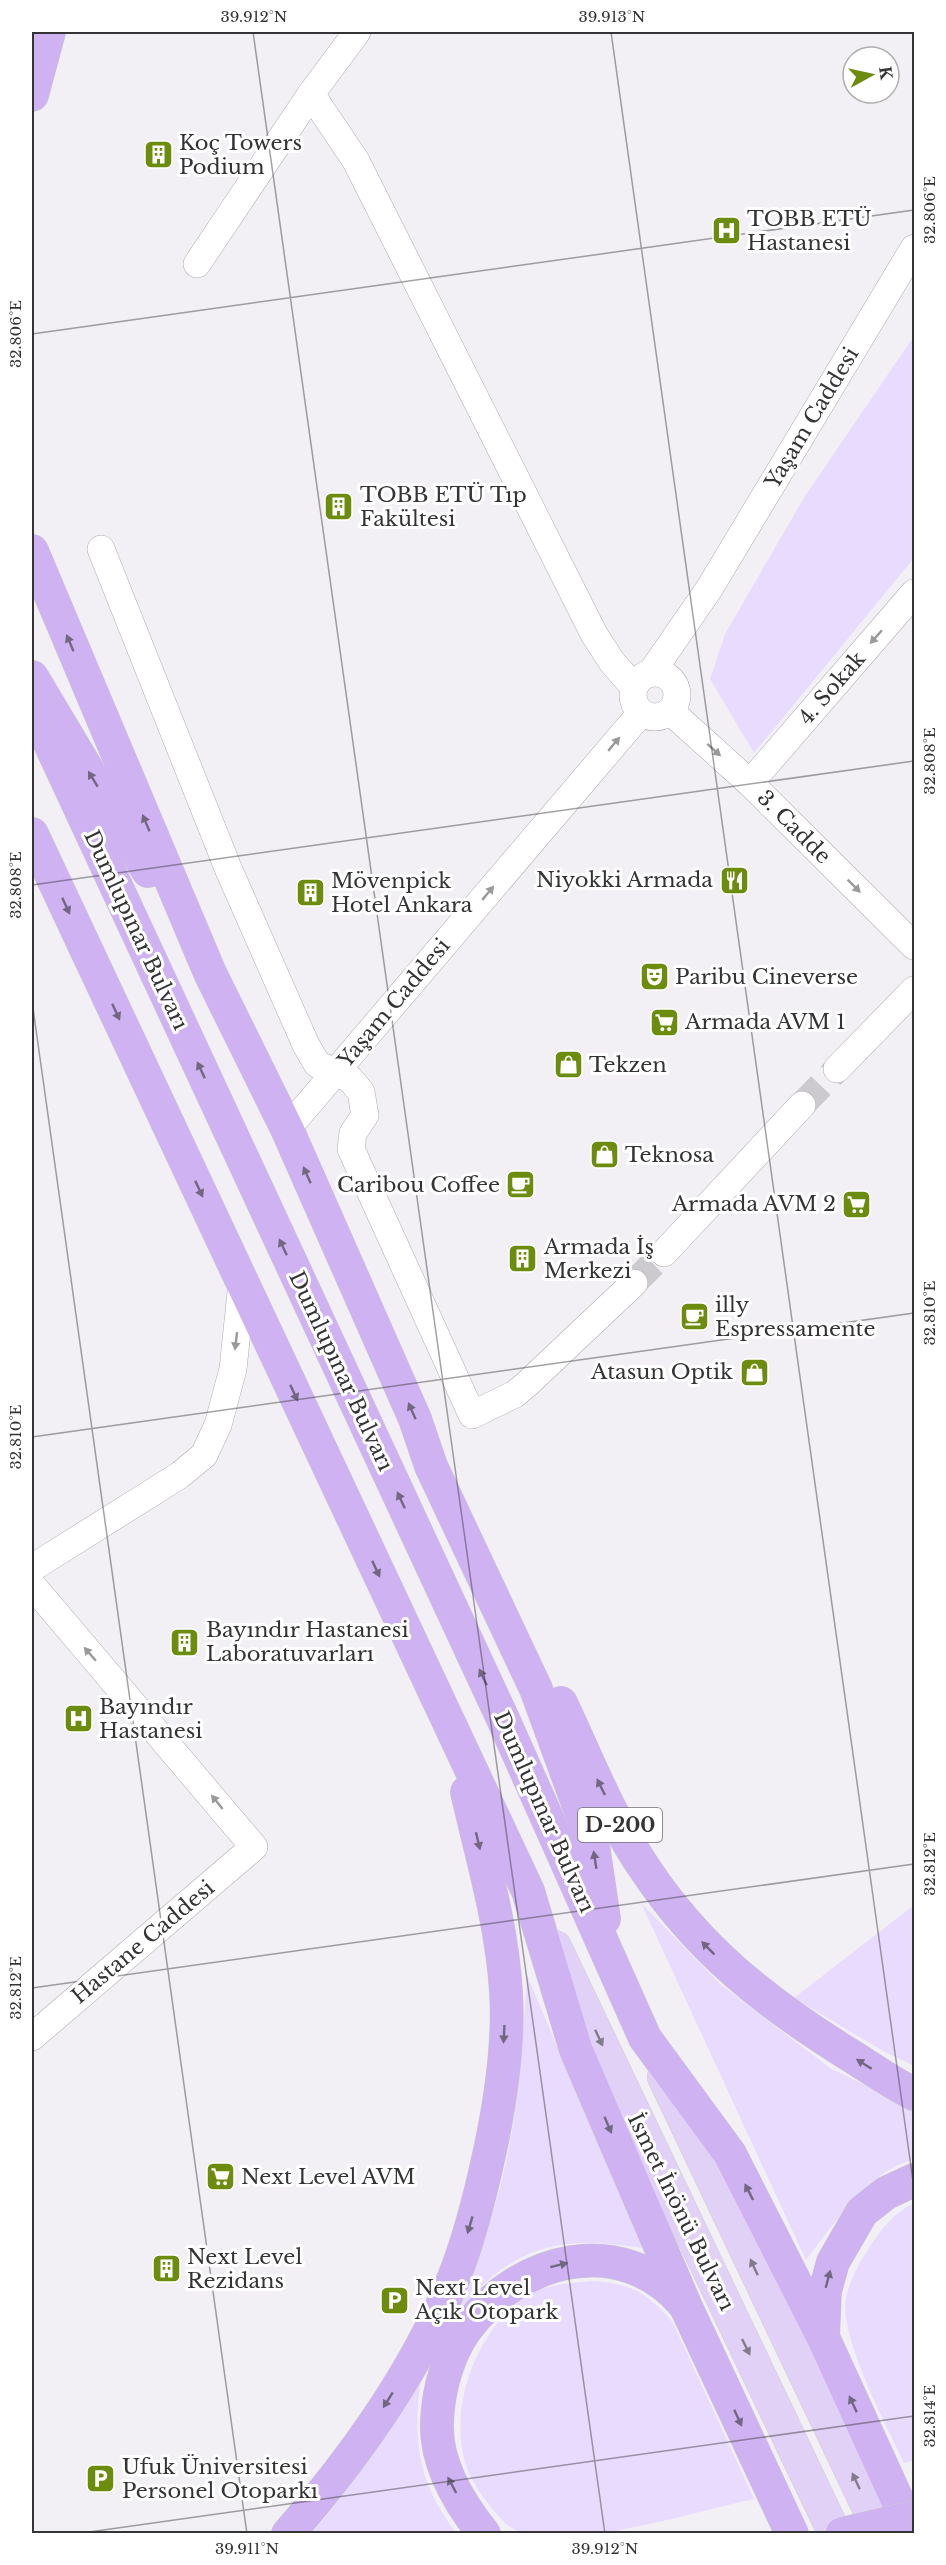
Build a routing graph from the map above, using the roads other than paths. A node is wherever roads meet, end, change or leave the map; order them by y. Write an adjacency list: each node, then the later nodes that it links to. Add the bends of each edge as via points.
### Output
1 (49, 32): 4 (highway)
2 (357, 32): 3 (street)
3 (311, 94): 6 (street); 11 (street, via 356,160 594,634 612,662)
4 (32, 95)
5 (915, 248): 11 (street, Yaşam Caddesi)
6 (196, 264)
7 (101, 549): 21 (street, via 228,868 306,1045 317,1064 324,1070)
8 (32, 551): 18 (highway, one-way to 8)
9 (915, 593): 15 (street, 4. Sokak, one-way to 15)
10 (32, 677): 18 (highway, one-way to 10)
11 (653, 681): 13 (street, Yaşam Caddesi, via 677,699); 14 (street, via 634,701)
12 (32, 705): 32 (highway, Dumlupınar Bulvarı, one-way to 12, via 493,1697)
13 (670, 711): 14 (street, via 657,717); 15 (street, 3. Cadde, one-way to 15)
14 (641, 713): 21 (street, Yaşam Caddesi, one-way to 14)
15 (750, 783): 17 (street, 3. Cadde, one-way to 17)
16 (32, 834): 25 (highway, one-way to 25)
17 (915, 946)
18 (210, 973): 23 (highway)
19 (915, 990): 20 (street)
20 (837, 1069)
21 (336, 1071): 23 (street, Yaşam Caddesi); 26 (street, via 361,1092 365,1115 353,1133 351,1149 472,1415 515,1394)
22 (802, 1105): 24 (street)
23 (286, 1129): 27 (highway, one-way to 23, via 415,1419)
24 (664, 1253)
25 (242, 1283): 28 (street, one-way to 28, via 232,1369 218,1425 204,1455 180,1475); 30 (highway, one-way to 30)
26 (634, 1283)
27 (431, 1466): 32 (highway, one-way to 27, via 593,1845 536,1689); 35 (highway, D-200, one-way to 27, via 777,2006 731,1970 677,1915 617,1821 497,1564)
28 (32, 1568)
29 (32, 1585): 33 (street, Hastane Caddesi, one-way to 29, via 254,1847)
30 (450, 1723): 31 (highway); 40 (highway, one-way to 40, via 499,1935 506,1994 500,2098 488,2162 458,2267 424,2342 381,2411)
31 (528, 1891): 37 (highway, one-way to 37, via 576,2050); 43 (main road, İsmet İnönü Bulvarı, one-way to 43)
32 (611, 1960): 34 (highway, Dumlupınar Bulvarı)
33 (32, 2037)
34 (645, 2038): 38 (highway, Dumlupınar Bulvarı, one-way to 34, via 730,2154); 45 (main road, İsmet İnönü Bulvarı, one-way to 34)
35 (915, 2094)
36 (915, 2180): 38 (highway, one-way to 36, via 825,2291 833,2262 862,2212 886,2193)
37 (686, 2307): 41 (highway, one-way to 37, via 447,2475 436,2423 443,2380 453,2354 483,2308 506,2288 530,2275 584,2260 609,2260 640,2271 672,2291); 42 (highway, one-way to 42)
38 (823, 2337): 46 (highway, Dumlupınar Bulvarı, one-way to 38)
39 (915, 2517): 44 (highway, bridge)
40 (288, 2534)
41 (484, 2534)
42 (792, 2534)
43 (835, 2534)
44 (842, 2534)
45 (881, 2534)
46 (913, 2534)

